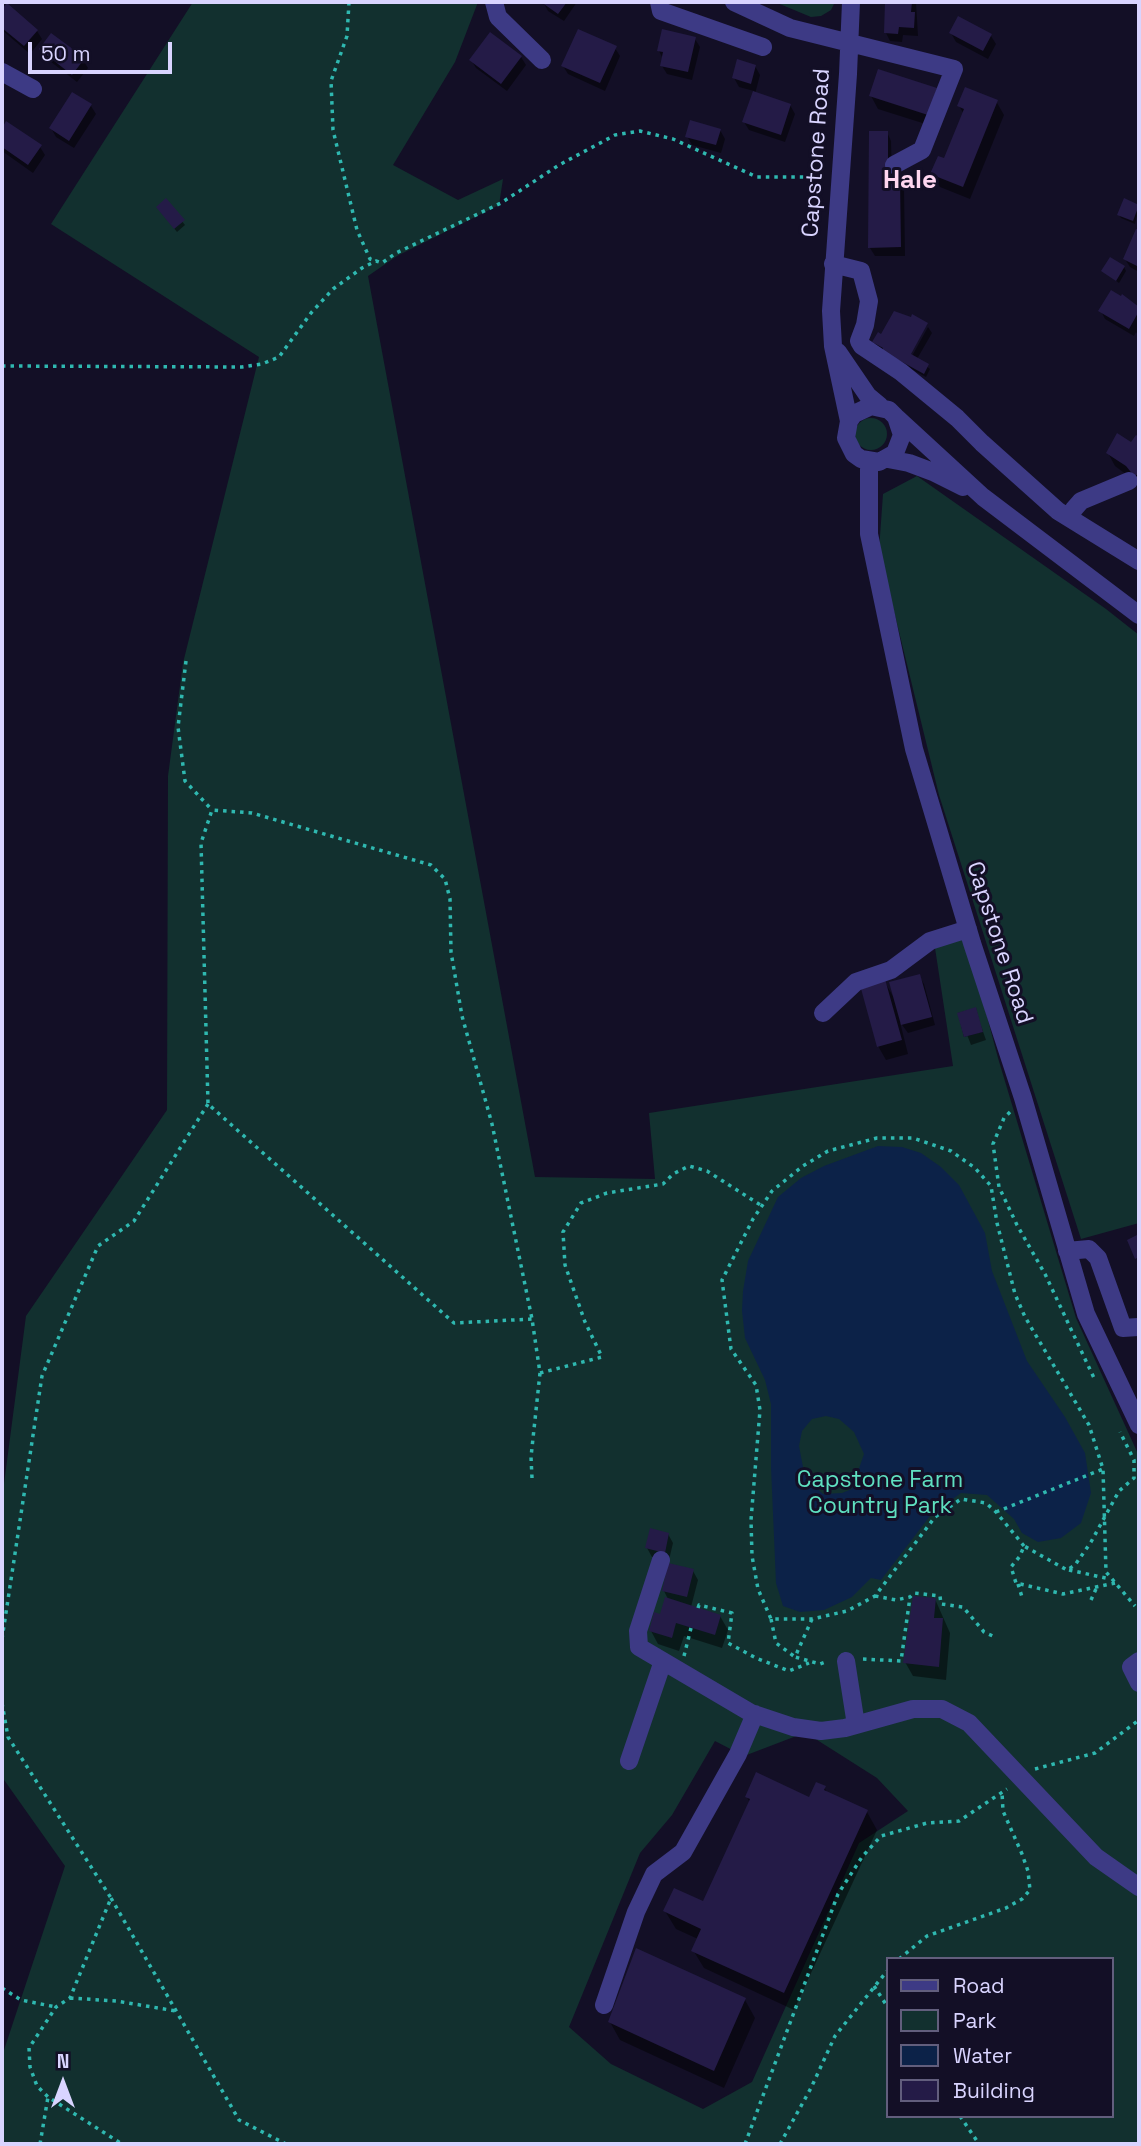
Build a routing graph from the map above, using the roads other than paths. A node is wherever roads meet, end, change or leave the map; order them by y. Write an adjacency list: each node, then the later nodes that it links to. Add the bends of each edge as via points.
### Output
1 (494, 2): 7 (street, via 498,17)
2 (659, 2): 6 (street, via 661,11)
3 (734, 2): 5 (street, Capstone Road, via 790,28)
4 (851, 2): 5 (street)
5 (848, 43): 10 (street, via 954,69 922,150); 11 (street, Capstone Road)
6 (764, 47)
7 (542, 60)
8 (2, 72): 9 (street)
9 (33, 89)
10 (894, 165)
11 (833, 264): 12 (street, Capstone Road); 20 (street, via 861,271 869,301 859,341 862,346 957,418)
12 (833, 346): 13 (street); 15 (street, Capstone Road)
13 (880, 407): 14 (street); 15 (street, via 862,409)
14 (896, 417): 16 (street, via 901,425 900,444); 19 (street)
15 (849, 421): 17 (street, via 848,447)
16 (888, 458): 17 (street); 19 (street, via 933,472)
17 (869, 462): 23 (street, Capstone Road, via 869,534 914,749)
18 (1129, 481): 20 (street, via 1081,501)
19 (983, 497): 22 (street)
20 (1070, 518): 21 (street)
21 (1139, 561)
22 (1139, 615)
23 (968, 929): 24 (street, via 930,941 891,970 856,982); 25 (street, Capstone Road)
24 (823, 1013)
25 (1067, 1251): 26 (street, via 1088,1249 1098,1258 1123,1328); 27 (street, Capstone Road, via 1086,1314)
26 (1138, 1327)
27 (1139, 1425)
28 (661, 1560): 29 (street, via 638,1631 639,1647)
29 (663, 1661): 33 (street); 35 (street)
30 (846, 1661): 34 (street)
31 (1139, 1661): 32 (street, via 1131,1667)
32 (1139, 1683)
33 (755, 1714): 34 (street, via 821,1731); 37 (street, via 738,1754 682,1852 654,1874)
34 (856, 1725): 36 (street, via 913,1709 942,1709 969,1723 1096,1857)
35 (629, 1761)
36 (1139, 1887)
37 (604, 2005)

